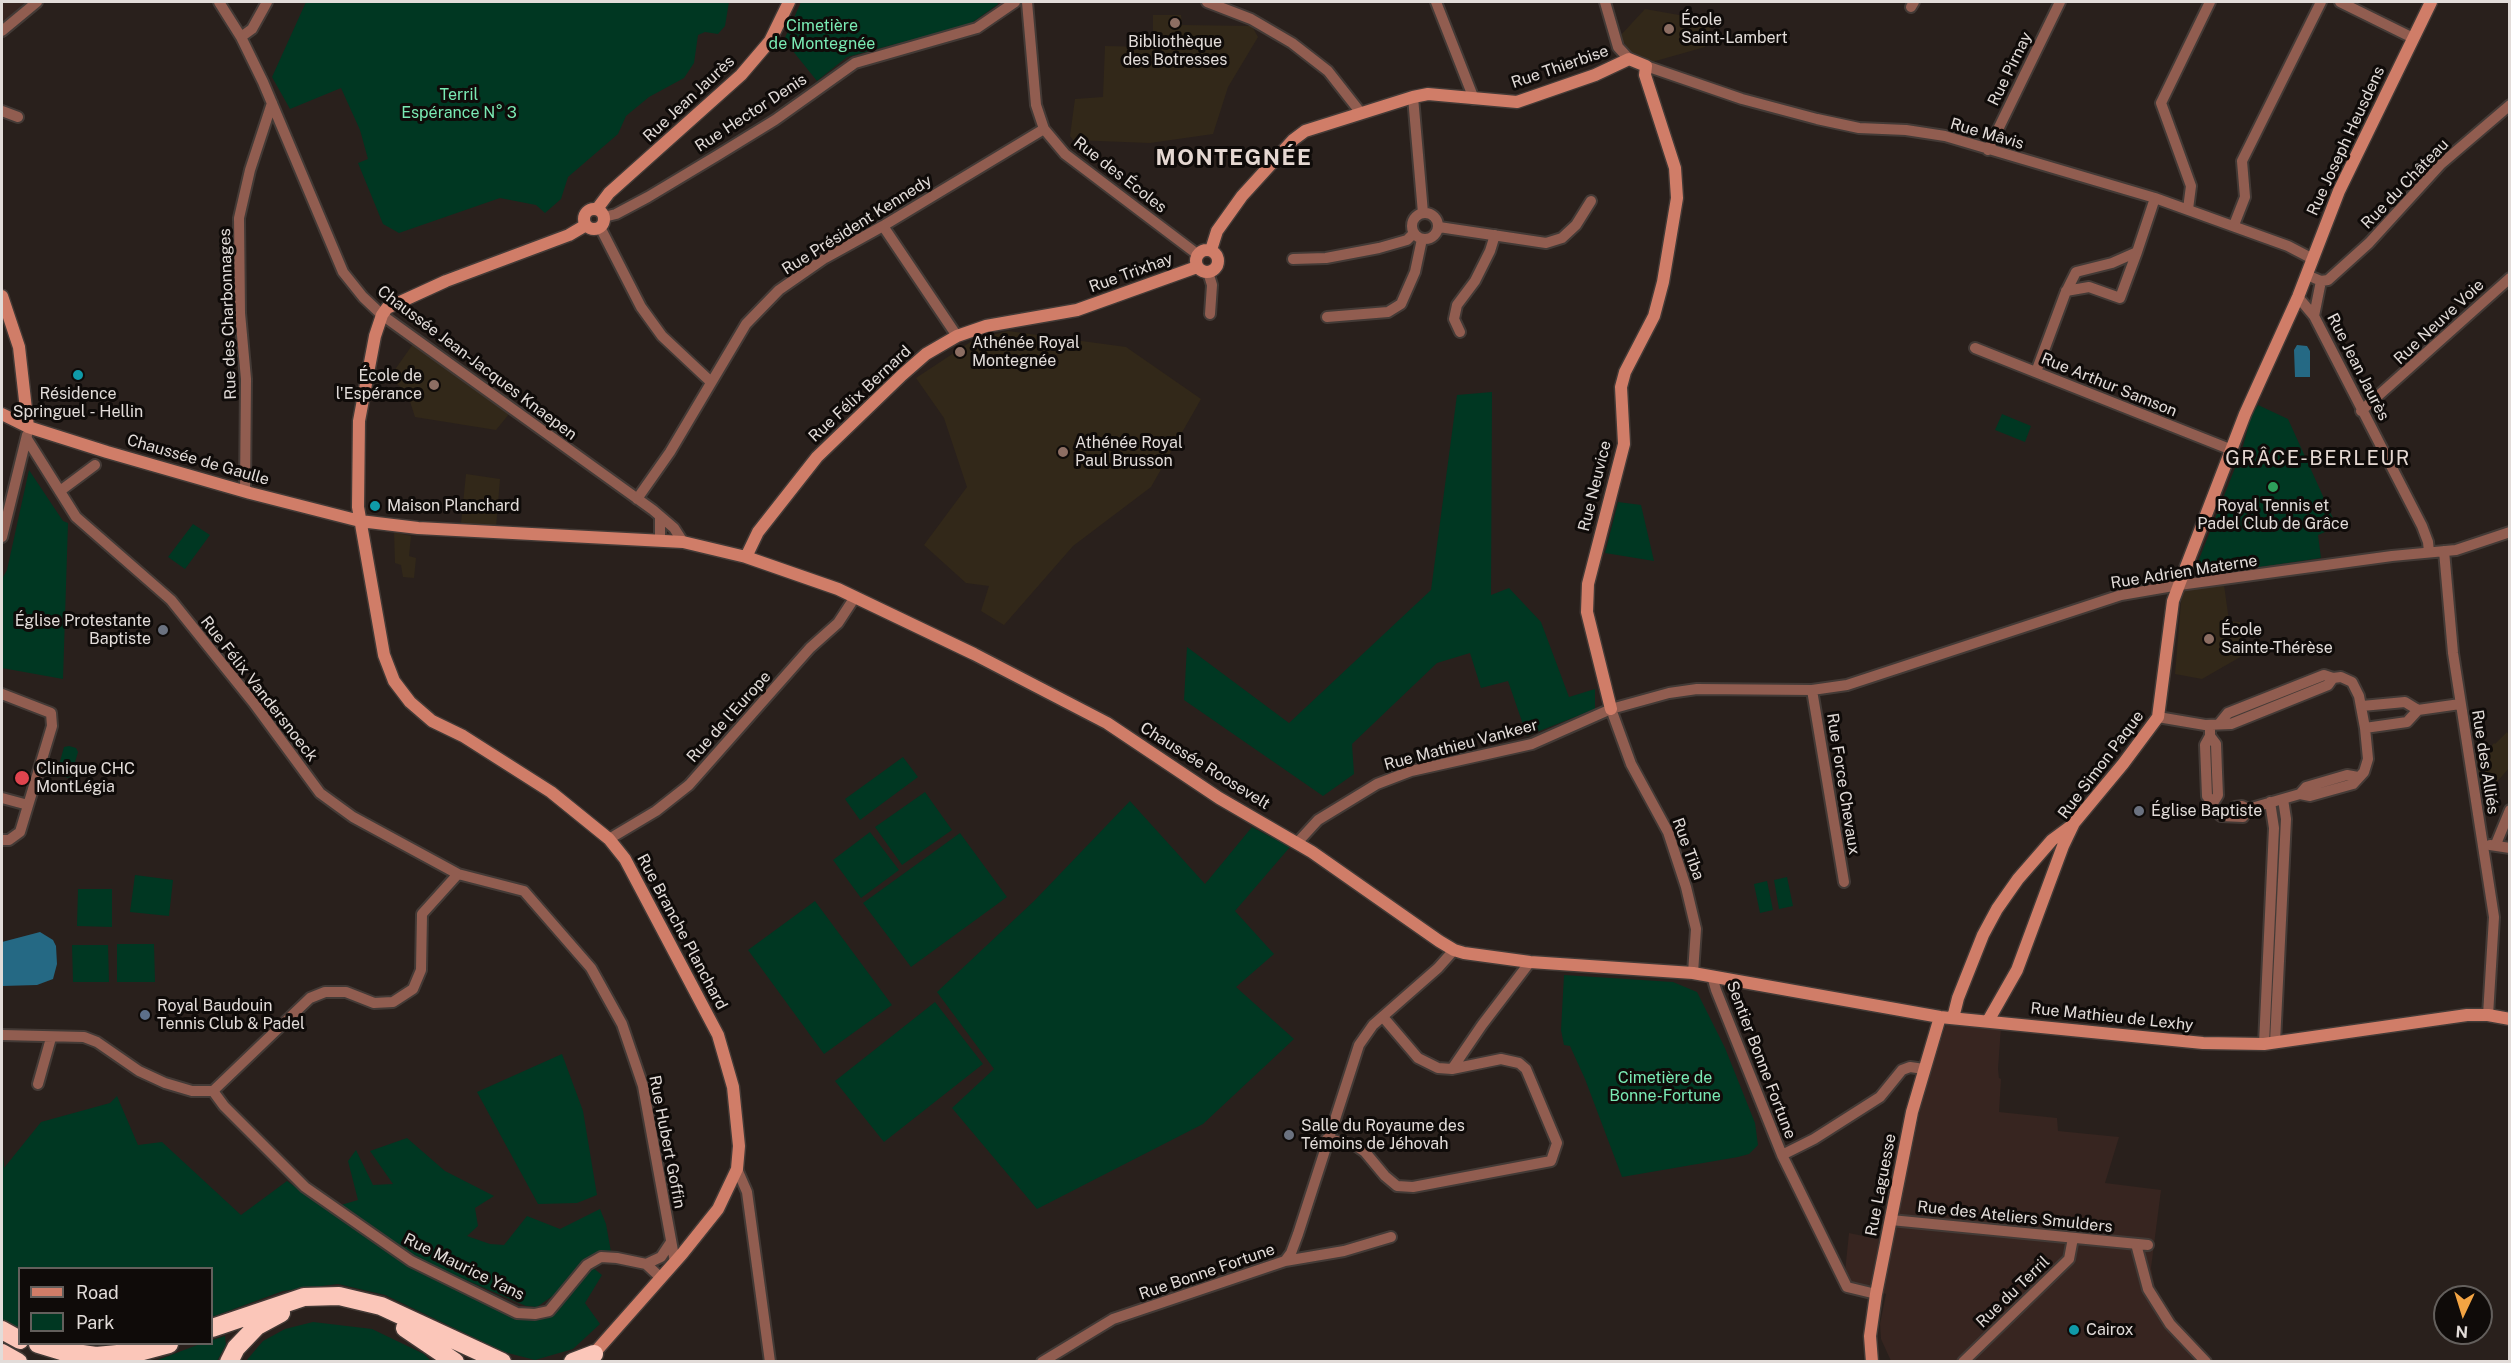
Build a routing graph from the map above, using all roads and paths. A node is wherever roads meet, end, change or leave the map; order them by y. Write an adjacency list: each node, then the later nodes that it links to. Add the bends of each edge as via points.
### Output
1 (38, 2): 15 (street)
2 (219, 2): 16 (street, Chaussée Jean-Jacques Knaepen)
3 (267, 2): 16 (street, via 252,29)
4 (789, 2): 33 (street, Rue Jean Jaurès, via 770,41 741,75 609,193)
5 (1016, 2): 33 (street, Rue Hector Denis, via 977,28 855,63 776,120 648,197 616,214)
6 (1027, 2): 27 (street, Rue des Écoles, via 1036,105)
7 (1207, 2): 25 (street, via 1251,19 1292,43 1328,71)
8 (1436, 2): 21 (street)
9 (1605, 2): 18 (street, Rue Thierbise, via 1618,47)
10 (2060, 2): 28 (street, Rue Pirnay)
11 (2210, 2): 31 (street, via 2162,103 2191,186)
12 (2321, 2): 35 (street, via 2242,161 2245,197)
13 (2340, 2): 17 (street)
14 (2431, 2): 17 (street, Rue Joseph Heusdens)
15 (2, 32)
16 (241, 37): 22 (street, Chaussée Jean-Jacques Knaepen)
17 (2413, 38): 42 (street, Rue Joseph Heusdens)
18 (1629, 59): 19 (street, Rue Thierbise); 21 (street, Rue Thierbise, via 1516,102)
19 (1647, 66): 28 (street, Rue Mâvis, via 1742,99 1817,119 1859,128 1945,136); 88 (street, Rue Neuvice, via 1645,75 1675,168 1677,198 1654,316 1621,387 1624,444 1588,584 1587,612)
20 (1413, 97): 21 (street, Rue Thierbise, via 1428,94); 25 (street, Rue Thierbise); 32 (street)
21 (1474, 99)
22 (272, 103): 57 (street, Chaussée Jean-Jacques Knaepen, via 343,272); 71 (street, Rue des Charbonnages, via 239,218 240,313 246,379)
23 (2510, 105): 50 (street, Rue du Château, via 2441,164 2369,243)
24 (2, 111): 26 (street)
25 (1361, 113): 40 (street, via 1305,131 1293,140 1242,196 1217,231)
26 (18, 117)
27 (1044, 129): 36 (street, Rue Président Kennedy); 45 (street, Rue des Écoles, via 1065,154)
28 (1988, 150): 29 (street, Rue Mâvis)
29 (2155, 198): 31 (street, Rue Mâvis); 41 (street)
30 (1591, 201): 38 (street, via 1562,238 1546,243)
31 (2188, 209): 35 (street, Rue Mâvis)
32 (1423, 213): 37 (street, via 1437,219); 39 (street, via 1415,217 1412,225)
33 (600, 217): 34 (street, via 593,229); 34 (street, Rue Jean Jaurès, via 586,212); 64 (street, via 641,307 662,336)
34 (586, 225): 57 (street, via 569,236 403,299)
35 (2234, 225): 42 (street, Rue Mâvis)
36 (883, 226): 61 (street); 64 (street, Rue Président Kennedy, via 825,258 779,290 746,324)
37 (1439, 227): 38 (street); 39 (street, via 1429,239)
38 (1495, 235): 60 (street, via 1475,281 1457,305 1454,319)
39 (1418, 236): 43 (street, via 1326,258); 59 (street, via 1415,272 1401,304 1388,312)
40 (1211, 250): 45 (street, Rue Trixhay, via 1204,250); 45 (street, via 1218,264 1213,270)
41 (2137, 252): 44 (street); 49 (street)
42 (2311, 258): 47 (street, Rue Joseph Heusdens)
43 (1293, 259)
44 (2112, 263): 46 (street); 49 (street, via 2121,270)
45 (1201, 264): 55 (street, Rue Trixhay); 56 (street, via 1212,285)
46 (2093, 267): 51 (street, via 2087,276); 52 (street, via 2076,272)
47 (2307, 275): 50 (street); 54 (street, Rue Joseph Heusdens)
48 (2510, 278): 65 (street, Rue Neuve Voie)
49 (2126, 282): 51 (street, via 2120,298)
50 (2321, 282): 58 (street)
51 (2089, 287): 52 (street)
52 (2066, 291): 63 (street)
53 (2, 296): 67 (street, via 20,350)
54 (2298, 297): 58 (street, Rue Jean Jaurès); 68 (street, Rue Joseph Heusdens)
55 (1077, 310): 61 (street, Rue Félix Bernard, via 986,326)
56 (1210, 314)
57 (382, 315): 72 (street, Chaussée Jean-Jacques Knaepen); 74 (street, Rue Branche Planchard, via 359,421)
58 (2314, 316): 65 (street, Rue Jean Jaurès)
59 (1327, 317)
60 (1460, 332)
61 (957, 336): 81 (street, Rue Félix Bernard, via 914,364 817,457 758,532)
62 (1975, 348): 63 (street, Rue Arthur Samson)
63 (2036, 372): 68 (street, Rue Arthur Samson)
64 (711, 382): 72 (street, Rue Président Kennedy)
65 (2361, 411): 80 (street, Rue Jean Jaurès, via 2422,526)
66 (2, 414): 67 (street, Chaussée de Gaulle)
67 (28, 433): 70 (street, Rue Félix Vandersnoeck); 71 (street, Chaussée de Gaulle); 76 (street)
68 (2232, 450): 82 (street, Rue Simon Paque)
69 (95, 465): 70 (street)
70 (60, 491): 105 (street, Rue Félix Vandersnoeck, via 76,517 171,600 320,794 353,817)
71 (245, 492): 74 (street, Chaussée de Gaulle)
72 (637, 499): 73 (street, Chaussée Jean-Jacques Knaepen)
73 (660, 517): 77 (street); 78 (street, Chaussée Jean-Jacques Knaepen)
74 (360, 521): 77 (street, Chaussée de Gaulle, via 418,528); 99 (street, Rue Branche Planchard, via 384,655 394,681 432,721 463,736 550,792)
75 (2510, 532): 79 (street, Rue Adrien Materne)
76 (2, 537)
77 (660, 540): 78 (street, Chaussée Roosevelt)
78 (683, 542): 81 (street, Chaussée Roosevelt)
79 (2444, 551): 80 (street, Rue Adrien Materne); 86 (street, Rue des Alliés)
80 (2429, 552): 82 (street, Rue Adrien Materne)
81 (746, 556): 83 (street, Chaussée Roosevelt)
82 (2179, 585): 84 (street, Rue Adrien Materne, via 2103,601 1882,675); 90 (street, Rue Simon Paque, via 2173,601)
83 (855, 597): 99 (street, Rue de l'Europe, via 838,623 810,648 689,784 656,811); 101 (street, Chaussée Roosevelt, via 1107,723 1219,798)
84 (1806, 691): 88 (street, Rue Adrien Materne, via 1696,689); 106 (street, Rue Force Chevaux)
85 (2, 694): 96 (street, via 51,713 52,726)
86 (2460, 704): 89 (street); 103 (street, Rue des Alliés)
87 (2362, 706): 89 (street, via 2404,702); 91 (street, via 2352,682 2324,675 2228,713); 92 (street)
88 (1611, 709): 101 (street, Rue Mathieu Vankeer, via 1532,744 1420,769 1377,784 1318,820); 109 (street, Rue Tiba, via 1631,764 1668,832 1696,929)
89 (2418, 710): 92 (street, via 2407,722)
90 (2158, 717): 91 (street); 98 (street, Rue Simon Paque)
91 (2213, 728): 95 (street, via 2205,744 2207,796 2217,814 2243,817 2248,809)
92 (2365, 728): 94 (street, via 2368,759 2364,772 2353,784)
93 (2, 798): 96 (street)
94 (2283, 799): 95 (street); 118 (street, via 2286,819)
95 (2270, 802): 118 (street, via 2274,828)
96 (28, 805): 100 (street, via 20,832)
97 (2510, 810): 102 (street)
98 (2074, 823): 113 (street, Rue Laguesse, via 2052,840 1997,909); 115 (street, Rue Simon Paque, via 2017,970)
99 (609, 839): 125 (street, Rue Branche Planchard, via 626,859 718,1035 734,1091)
100 (2, 840)
101 (1297, 843): 107 (street, Chaussée Roosevelt)
102 (2496, 844): 103 (street); 104 (street)
103 (2484, 846): 111 (street, Rue des Alliés, via 2494,917)
104 (2510, 848)
105 (458, 874): 122 (street, via 422,914 421,970 413,990 393,1002 374,1003 346,992 325,992 310,998); 129 (street, Rue Hubert Goffin, via 524,891 591,968 622,1024 643,1086)
106 (1844, 882)
107 (1454, 950): 108 (street, Chaussée Roosevelt); 112 (street)
108 (1530, 962): 109 (street, Chaussée Roosevelt); 119 (street)
109 (1693, 973): 110 (street, Chaussée Roosevelt)
110 (1712, 976): 113 (street, Rue Mathieu de Lexhy); 124 (street, Sentier Bonne Fortune)
111 (2488, 1015): 114 (street, Rue Mathieu de Lexhy); 118 (street, Rue Mathieu de Lexhy, via 2467,1014)
112 (1383, 1017): 119 (street, via 1418,1058 1438,1068); 123 (street, via 1359,1044)
113 (1947, 1017): 115 (street, Rue Mathieu de Lexhy); 120 (street, Rue Laguesse)
114 (2510, 1019)
115 (1988, 1021): 118 (street, Rue Mathieu de Lexhy, via 2203,1043)
116 (2, 1035): 117 (street)
117 (51, 1038): 121 (street); 122 (street, via 84,1037 165,1083 192,1091)
118 (2270, 1043)
119 (1452, 1069): 123 (street, via 1501,1059 1526,1069 1557,1143 1551,1161 1413,1187 1397,1186 1365,1152)
120 (1924, 1069): 124 (street, via 1902,1070 1880,1097); 126 (street, Rue Laguesse)
121 (38, 1084)
122 (213, 1091): 134 (street, Rue Maurice Yans, via 305,1187 411,1261 517,1313 549,1311 587,1265 601,1257)
123 (1327, 1139): 132 (street, via 1291,1253)
124 (1782, 1155): 136 (street, Sentier Bonne Fortune, via 1847,1287)
125 (737, 1169): 133 (street, via 718,1209); 151 (street, Rue Branche Planchard, via 747,1192)
126 (1891, 1220): 128 (street, Rue des Ateliers Smulders); 136 (street, Rue Laguesse)
127 (1391, 1238): 132 (street, Rue Bonne Fortune)
128 (2073, 1238): 130 (street, Rue des Ateliers Smulders); 154 (street, Rue du Terril, via 2069,1260)
129 (671, 1242): 133 (street, Rue Hubert Goffin); 134 (street, via 661,1257)
130 (2136, 1244): 131 (street, Rue des Ateliers Smulders); 155 (street, via 2148,1289 2170,1324)
131 (2148, 1245)
132 (1285, 1261): 152 (street, Rue Bonne Fortune, via 1113,1319)
133 (675, 1262): 135 (street)
134 (646, 1264): 135 (street)
135 (661, 1278): 144 (street)
136 (1876, 1294): 153 (street, Rue Laguesse, via 1870,1336)
137 (213, 1328): 149 (highway, via 286,1301 339,1296 381,1306)
138 (2, 1329): 139 (highway)
139 (18, 1337)
140 (28, 1345): 146 (highway)
141 (41, 1345): 142 (highway, via 96,1356)
142 (165, 1345)
143 (2, 1353): 145 (highway)
144 (591, 1358): 150 (highway)
145 (18, 1362)
146 (60, 1362)
147 (229, 1362): 148 (highway, via 256,1326 285,1311 315,1304 350,1306 375,1313 421,1337)
148 (455, 1362)
149 (502, 1362)
150 (573, 1362)
151 (770, 1362)
152 (1042, 1362)
153 (1872, 1362)
154 (1963, 1362)
155 (2206, 1362)

